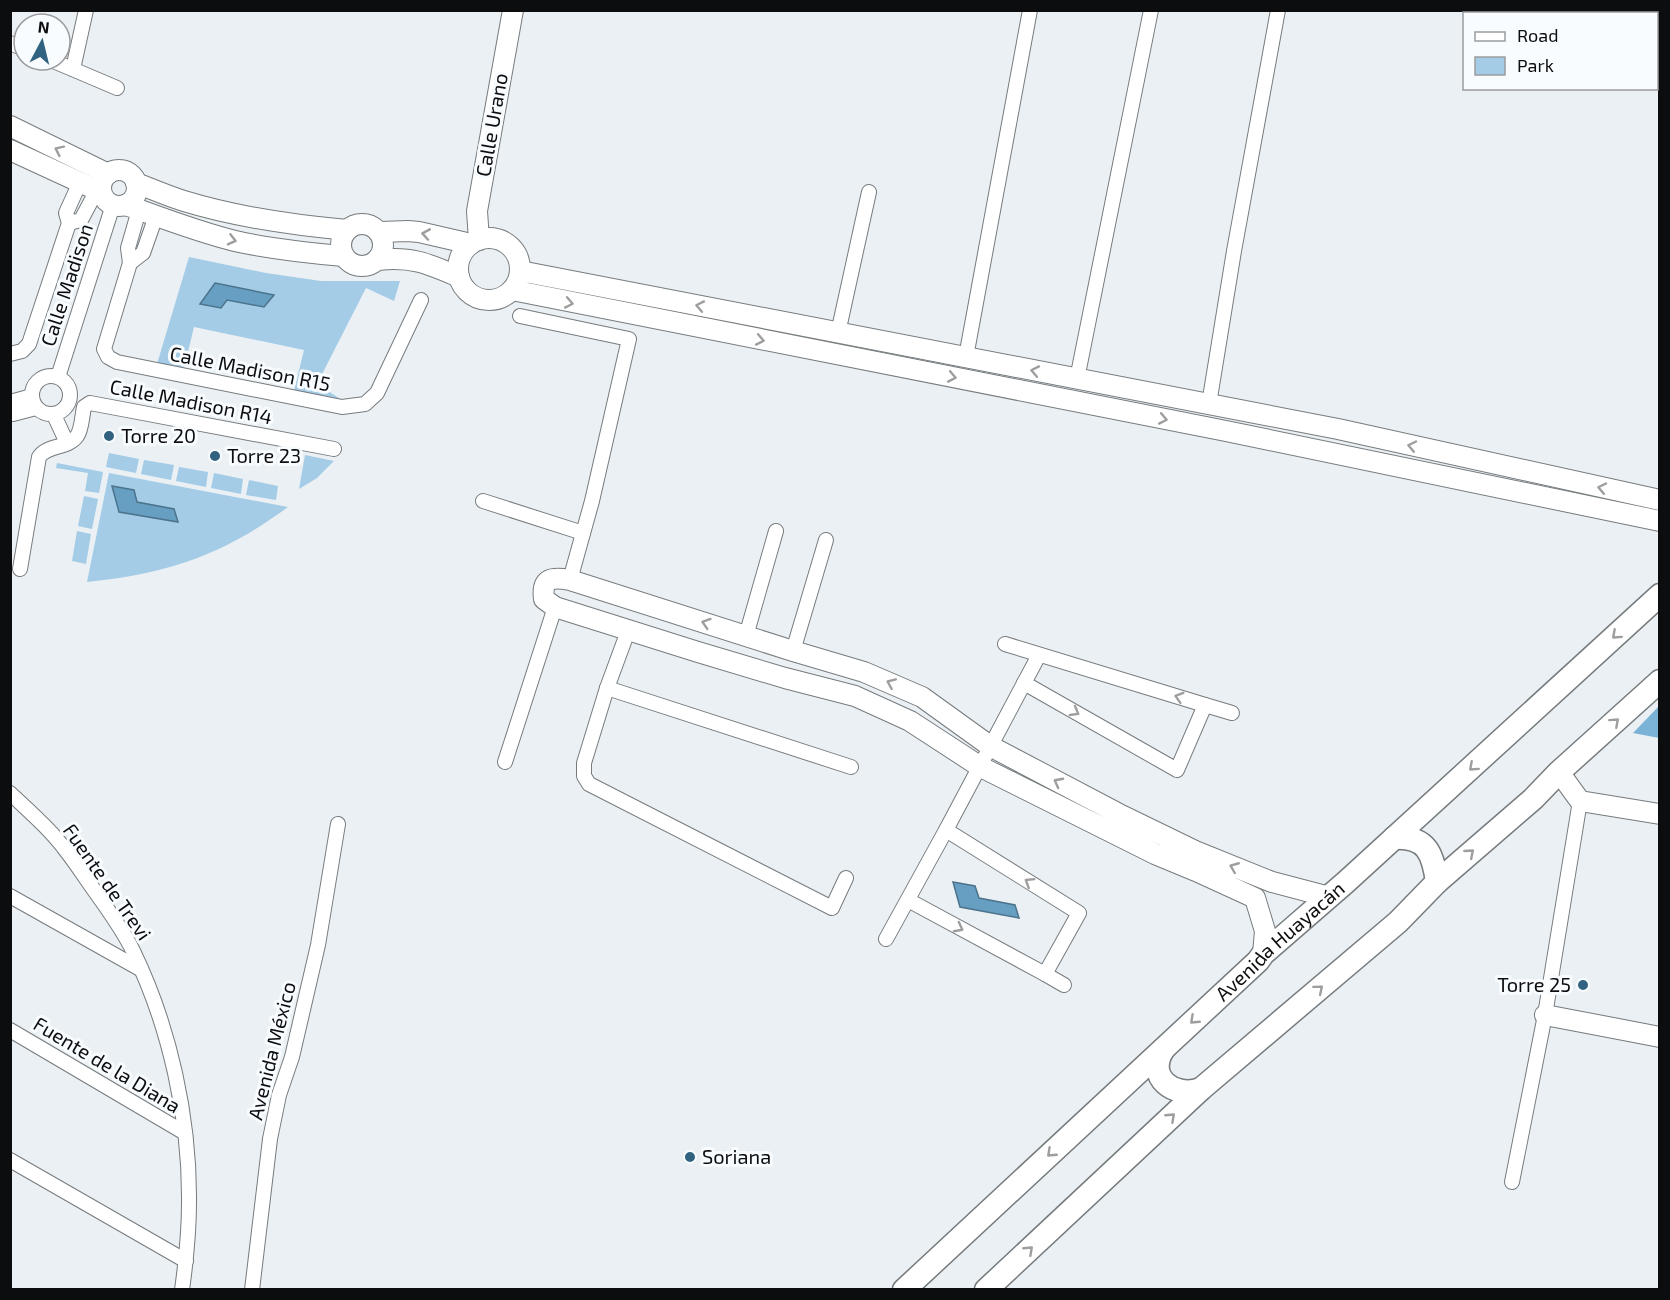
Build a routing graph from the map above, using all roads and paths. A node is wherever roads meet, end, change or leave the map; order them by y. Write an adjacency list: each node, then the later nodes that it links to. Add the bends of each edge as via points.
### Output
1 (86, 10): 6 (street)
2 (513, 10): 18 (main road, Calle Urano, via 477,211)
3 (1030, 10): 28 (street)
4 (1151, 10): 30 (street)
5 (1278, 10): 34 (street)
6 (73, 69): 7 (street)
7 (117, 88)
8 (10, 126): 10 (main road, one-way to 8)
9 (10, 150): 13 (main road)
10 (108, 174): 11 (main road, via 122,171); 13 (main road, via 101,185)
11 (136, 183): 13 (main road, via 131,201); 14 (main road)
12 (869, 192): 26 (street)
13 (116, 200): 15 (main road); 24 (street, Calle Madison R15, via 130,263 104,349 117,362 342,407 365,404 377,393); 27 (street, Calle Madison, via 66,213 69,223 29,344); 29 (street, Calle Madison)
14 (206, 207): 15 (main road, via 197,217); 16 (main road, via 309,227)
15 (198, 230): 19 (main road, one-way to 19, via 235,241)
16 (347, 230): 17 (main road, via 364,224); 19 (main road, via 341,243)
17 (380, 232): 18 (main road, one-way to 17, via 419,232); 20 (main road, via 384,246)
18 (475, 242): 21 (main road, via 489,238 507,244 519,261); 22 (main road, via 460,259)
19 (344, 256): 20 (main road, via 360,266)
20 (378, 260): 22 (main road, via 417,260)
21 (520, 271): 23 (main road); 26 (main road, one-way to 21)
22 (459, 277): 23 (main road, via 465,288 481,299 497,299)
23 (512, 290): 35 (main road, one-way to 35)
24 (421, 300)
25 (520, 316): 45 (street, via 629,339)
26 (838, 333): 28 (main road)
27 (10, 354)
28 (966, 357): 30 (main road, one-way to 28)
29 (58, 377): 33 (street, via 40,379 32,390); 37 (street, via 71,391 71,398)
30 (1077, 379): 31 (main road)
31 (1128, 389): 34 (main road); 35 (main road)
32 (10, 402): 33 (street)
33 (34, 402): 36 (street); 37 (street, via 47,414)
34 (1209, 404): 41 (main road, one-way to 34)
35 (1124, 411): 43 (main road, one-way to 43)
36 (10, 412)
37 (59, 412): 38 (street); 39 (street)
38 (79, 434): 39 (street); 40 (street, Calle Madison R14, via 84,407 90,403)
39 (67, 443): 47 (street, via 46,450 39,457)
40 (334, 449)
41 (1659, 500)
42 (483, 501): 45 (street)
43 (1659, 521)
44 (776, 531): 52 (street)
45 (583, 533): 48 (street)
46 (826, 540): 55 (street)
47 (20, 569)
48 (570, 580): 50 (main road, via 550,579 545,584 544,599); 52 (main road, one-way to 48)
49 (1659, 595): 75 (main road, Avenida Huayacán, one-way to 75)
50 (555, 607): 51 (main road); 65 (street)
51 (628, 631): 57 (main road); 61 (street)
52 (746, 636): 53 (main road)
53 (767, 643): 55 (main road); 57 (main road)
54 (1005, 644): 56 (street)
55 (793, 651): 58 (main road); 64 (main road, one-way to 55, via 922,697 864,672)
56 (1039, 655): 60 (street); 62 (street, one-way to 56)
57 (759, 670): 58 (main road)
58 (784, 678): 66 (main road, via 855,696 910,721)
59 (1659, 681): 68 (main road, one-way to 59)
60 (1024, 683): 62 (street, one-way to 62, via 1177,770); 64 (street)
61 (607, 688): 67 (street); 77 (street, via 584,763 584,776 589,784 832,908)
62 (1205, 705): 63 (street)
63 (1232, 713)
64 (990, 746): 66 (street); 74 (main road, one-way to 64)
65 (505, 762)
66 (979, 766): 73 (street); 76 (main road)
67 (851, 767)
68 (1559, 772): 70 (main road); 79 (main road, one-way to 68)
69 (10, 793): 86 (street, Fuente de Trevi, via 67,851 111,914)
70 (1580, 801): 71 (main road); 89 (street)
71 (1659, 814)
72 (338, 824): 99 (street, Avenida México, via 318,945 270,1139)
73 (946, 830): 83 (street); 87 (street, one-way to 73, via 1079,914)
74 (1165, 837): 76 (main road); 78 (main road, one-way to 74)
75 (1394, 838): 79 (main road, via 1405,837 1425,847 1434,862); 81 (main road, Avenida Huayacán)
76 (1155, 854): 82 (main road)
77 (846, 878)
78 (1264, 879): 81 (main road); 82 (main road)
79 (1437, 882): 93 (main road, one-way to 79, via 1398,922)
80 (10, 896): 86 (street)
81 (1329, 897): 85 (main road, Avenida Huayacán)
82 (1254, 898): 85 (main road, via 1265,931)
83 (908, 900): 84 (street); 87 (street, one-way to 87)
84 (886, 939)
85 (1263, 954): 92 (main road, Avenida Huayacán, one-way to 92)
86 (140, 969): 94 (street, Fuente de Trevi, via 169,1053 181,1100)
87 (1045, 974): 88 (street)
88 (1064, 985)
89 (1545, 1015): 91 (main road); 96 (street)
90 (10, 1030): 94 (street, Fuente de la Diana)
91 (1659, 1037)
92 (1163, 1050): 93 (main road, via 1157,1063 1168,1086 1186,1092); 100 (main road, Avenida Huayacán, one-way to 100)
93 (1201, 1089): 101 (main road, one-way to 93)
94 (184, 1133): 97 (street, Fuente de Trevi, via 189,1201)
95 (10, 1160): 97 (street)
96 (1512, 1182)
97 (186, 1261): 98 (street, Fuente de Trevi)
98 (183, 1290)
99 (252, 1290)
100 (904, 1290)
101 (986, 1290)

